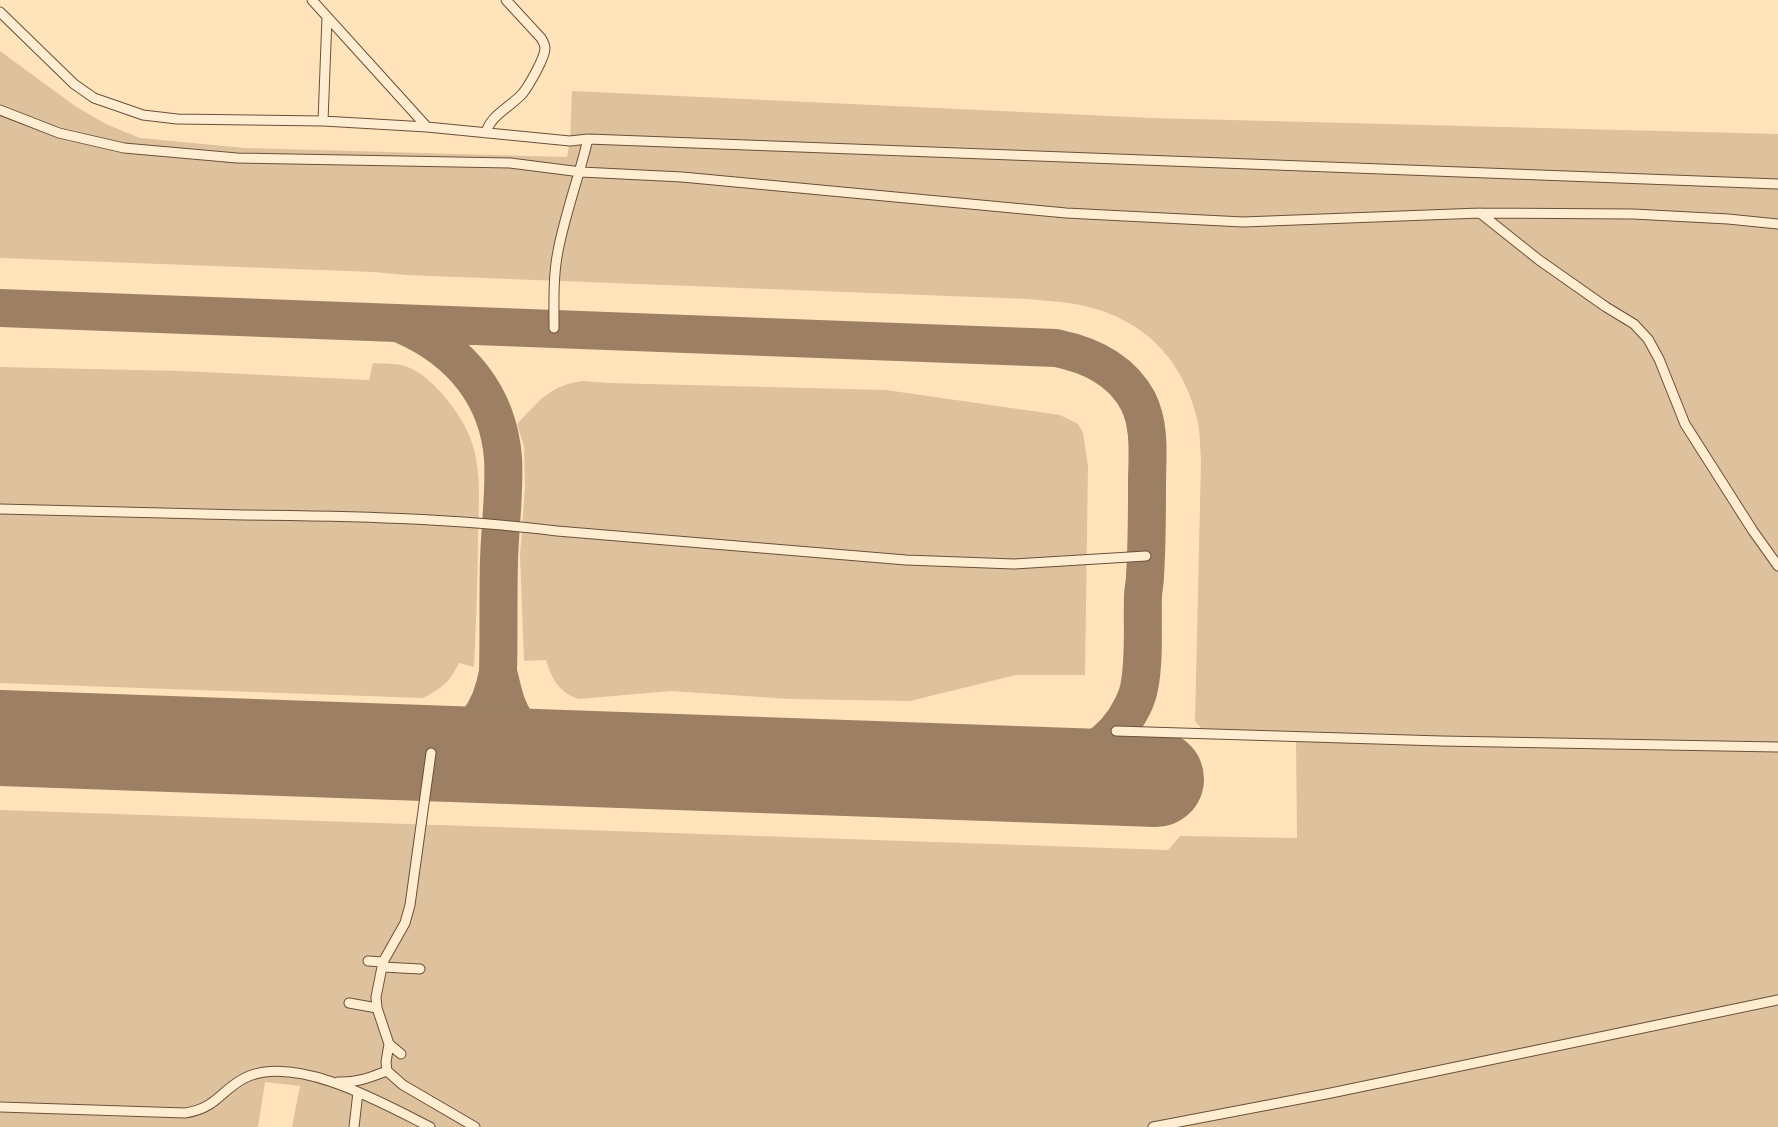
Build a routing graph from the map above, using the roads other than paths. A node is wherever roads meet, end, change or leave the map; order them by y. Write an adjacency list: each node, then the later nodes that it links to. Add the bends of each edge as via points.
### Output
1 (312, 0): 4 (lane)
2 (506, 0): 8 (lane, via 541,38 545,51 522,94 495,118)
3 (0, 12): 6 (lane, via 74,84 117,107 177,119)
4 (327, 17): 6 (lane); 7 (lane)
5 (0, 110): 10 (lane, via 124,148 237,158 510,163)
6 (323, 121): 7 (lane)
7 (428, 127): 8 (lane)
8 (486, 133): 9 (lane)
9 (588, 139): 10 (lane); 11 (lane)
10 (580, 172): 12 (lane, via 682,177 1066,213 1243,222); 14 (lane, via 558,249)
11 (1778, 184)
12 (1480, 213): 13 (lane, via 1633,214); 17 (lane, via 1539,260 1634,324 1648,339 1685,424)
13 (1778, 224)
14 (554, 328)
15 (0, 509): 16 (lane, via 502,524 906,560 1014,564)
16 (1146, 556)
17 (1778, 566)
18 (1116, 731): 19 (lane)
19 (1778, 747)
20 (431, 753): 22 (lane, via 410,905)
21 (368, 961): 22 (lane)
22 (383, 964): 23 (lane); 26 (lane)
23 (420, 969)
24 (1778, 1000): 36 (lane)
25 (349, 1003): 26 (lane)
26 (377, 1008): 27 (lane)
27 (389, 1044): 28 (lane); 29 (lane)
28 (401, 1054)
29 (387, 1071): 30 (lane, via 350,1083); 35 (lane)
30 (329, 1081): 31 (lane); 32 (lane, via 287,1072 254,1074 210,1105 185,1113)
31 (358, 1092): 33 (lane); 34 (lane)
32 (0, 1107)
33 (354, 1127)
34 (430, 1127)
35 (475, 1127)
36 (1153, 1127)

